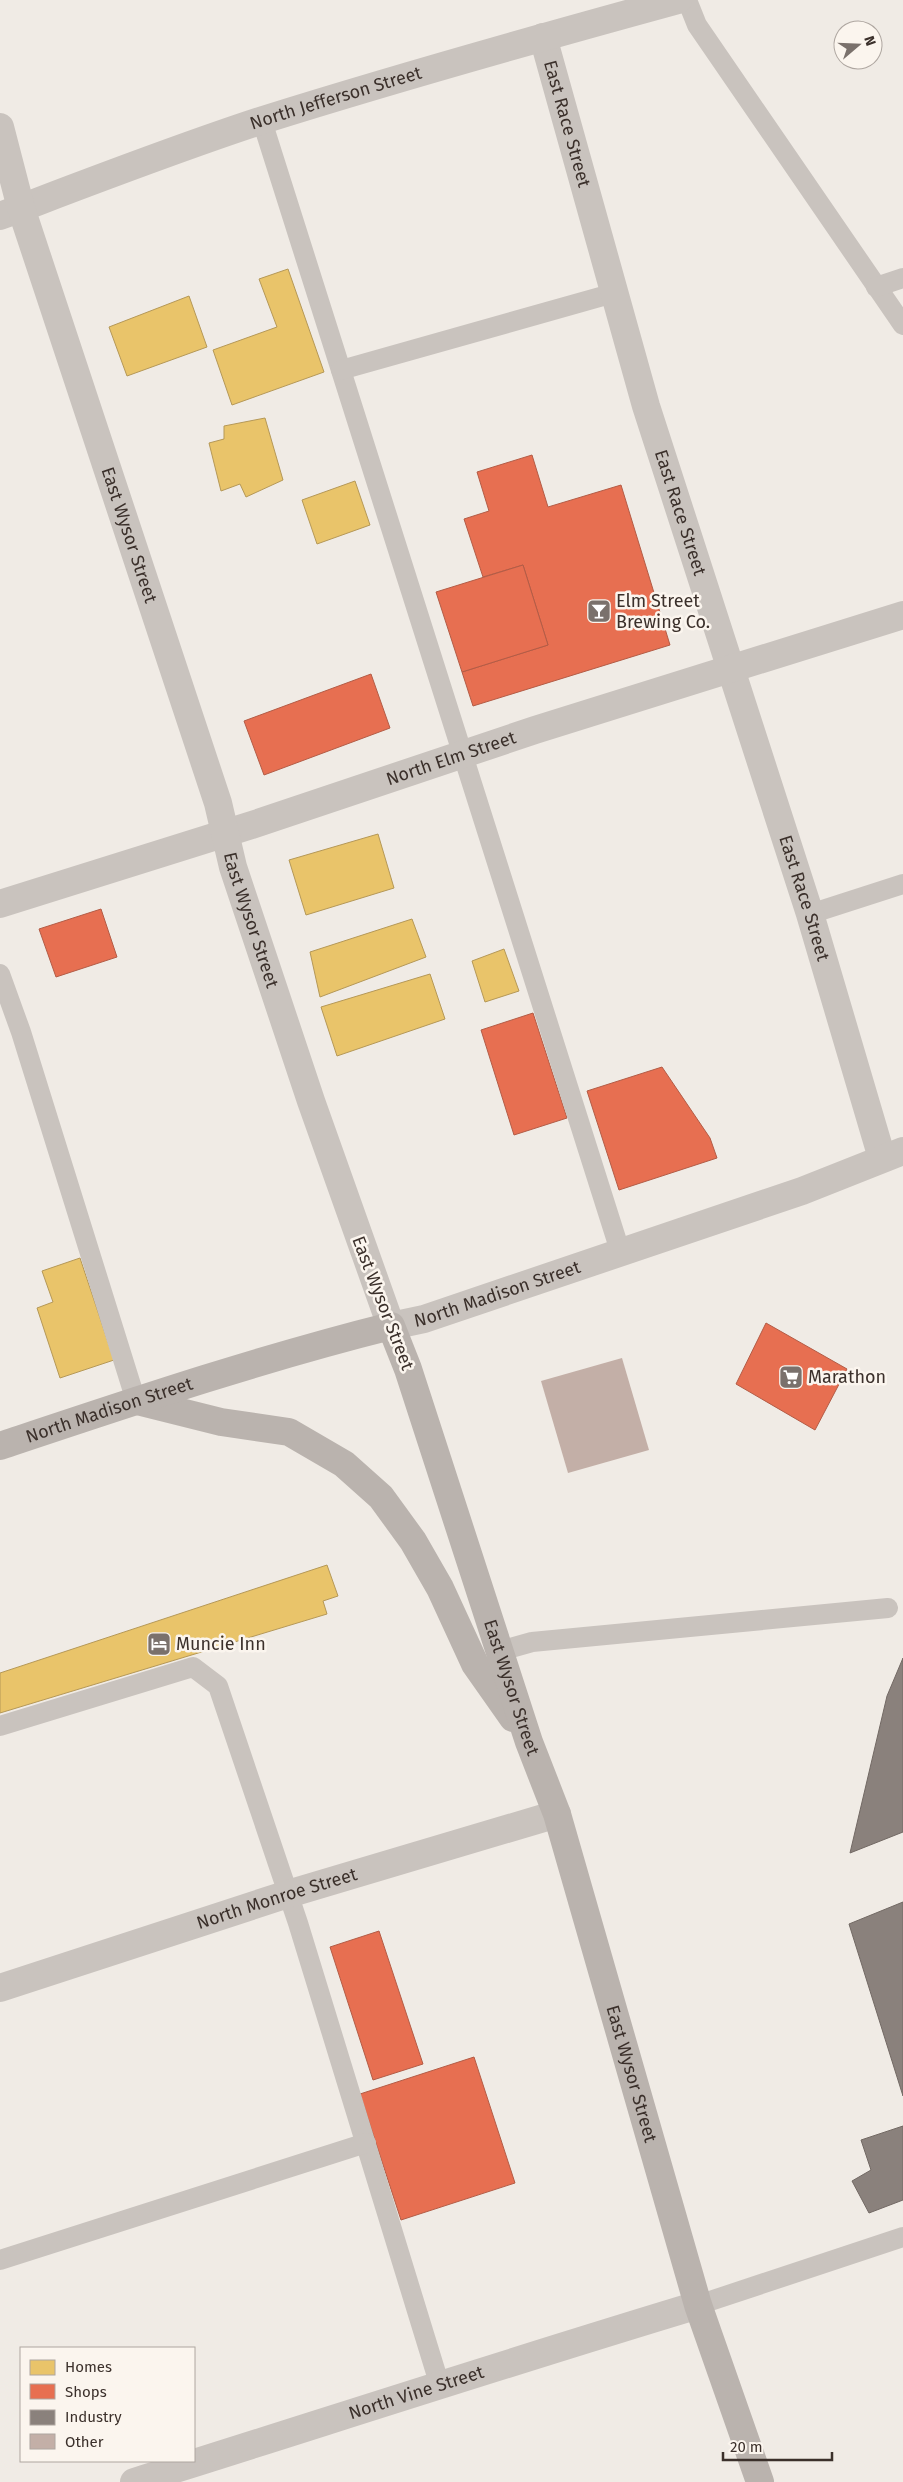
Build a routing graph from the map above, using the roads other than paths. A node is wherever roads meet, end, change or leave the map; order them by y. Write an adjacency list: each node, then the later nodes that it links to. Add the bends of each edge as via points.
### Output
1 (678, 0): 3 (street, North Jefferson Street)
2 (687, 0): 8 (lane, via 697,25)
3 (543, 37): 4 (street, North Jefferson Street); 9 (street, East Race Street)
4 (262, 121): 6 (street, North Jefferson Street); 11 (lane)
5 (0, 127): 6 (street, East Wysor Street)
6 (11, 212): 15 (street, East Wysor Street, via 218,803)
7 (903, 278): 8 (lane)
8 (876, 287): 10 (lane)
9 (614, 293): 11 (lane); 13 (street, East Race Street, via 646,406)
10 (903, 325)
11 (341, 370): 14 (lane)
12 (903, 615): 13 (street, North Elm Street)
13 (732, 669): 14 (street, North Elm Street); 18 (street, East Race Street)
14 (462, 754): 15 (street, North Elm Street); 21 (lane)
15 (225, 833): 17 (street, North Elm Street); 22 (street, East Wysor Street, via 233,867 311,1101)
16 (903, 884): 18 (lane)
17 (0, 904)
18 (810, 914): 20 (street, East Race Street)
19 (0, 974): 23 (lane, via 22,1032)
20 (892, 1154): 21 (street, North Madison Street, via 802,1191)
21 (621, 1254): 22 (street, North Madison Street, via 424,1319)
22 (391, 1326): 23 (main road, North Madison Street); 26 (main road, East Wysor Street)
23 (136, 1401): 24 (main road, North Madison Street); 28 (main road, via 221,1422 290,1432 344,1464 381,1497 413,1541 440,1588 475,1664)
24 (0, 1446)
25 (888, 1608): 26 (lane, via 532,1642)
26 (500, 1651): 28 (main road, East Wysor Street)
27 (0, 1726): 30 (lane, via 194,1667 218,1686)
28 (530, 1742): 29 (main road, East Wysor Street)
29 (557, 1814): 30 (street, North Monroe Street); 35 (main road, East Wysor Street)
30 (288, 1894): 31 (street, North Monroe Street); 32 (lane)
31 (0, 1988)
32 (366, 2143): 34 (lane); 36 (lane)
33 (903, 2237): 35 (lane)
34 (0, 2260)
35 (698, 2305): 36 (street, North Vine Street); 38 (main road, East Wysor Street)
36 (440, 2386): 37 (street, North Vine Street)
37 (134, 2482)
38 (760, 2482)

